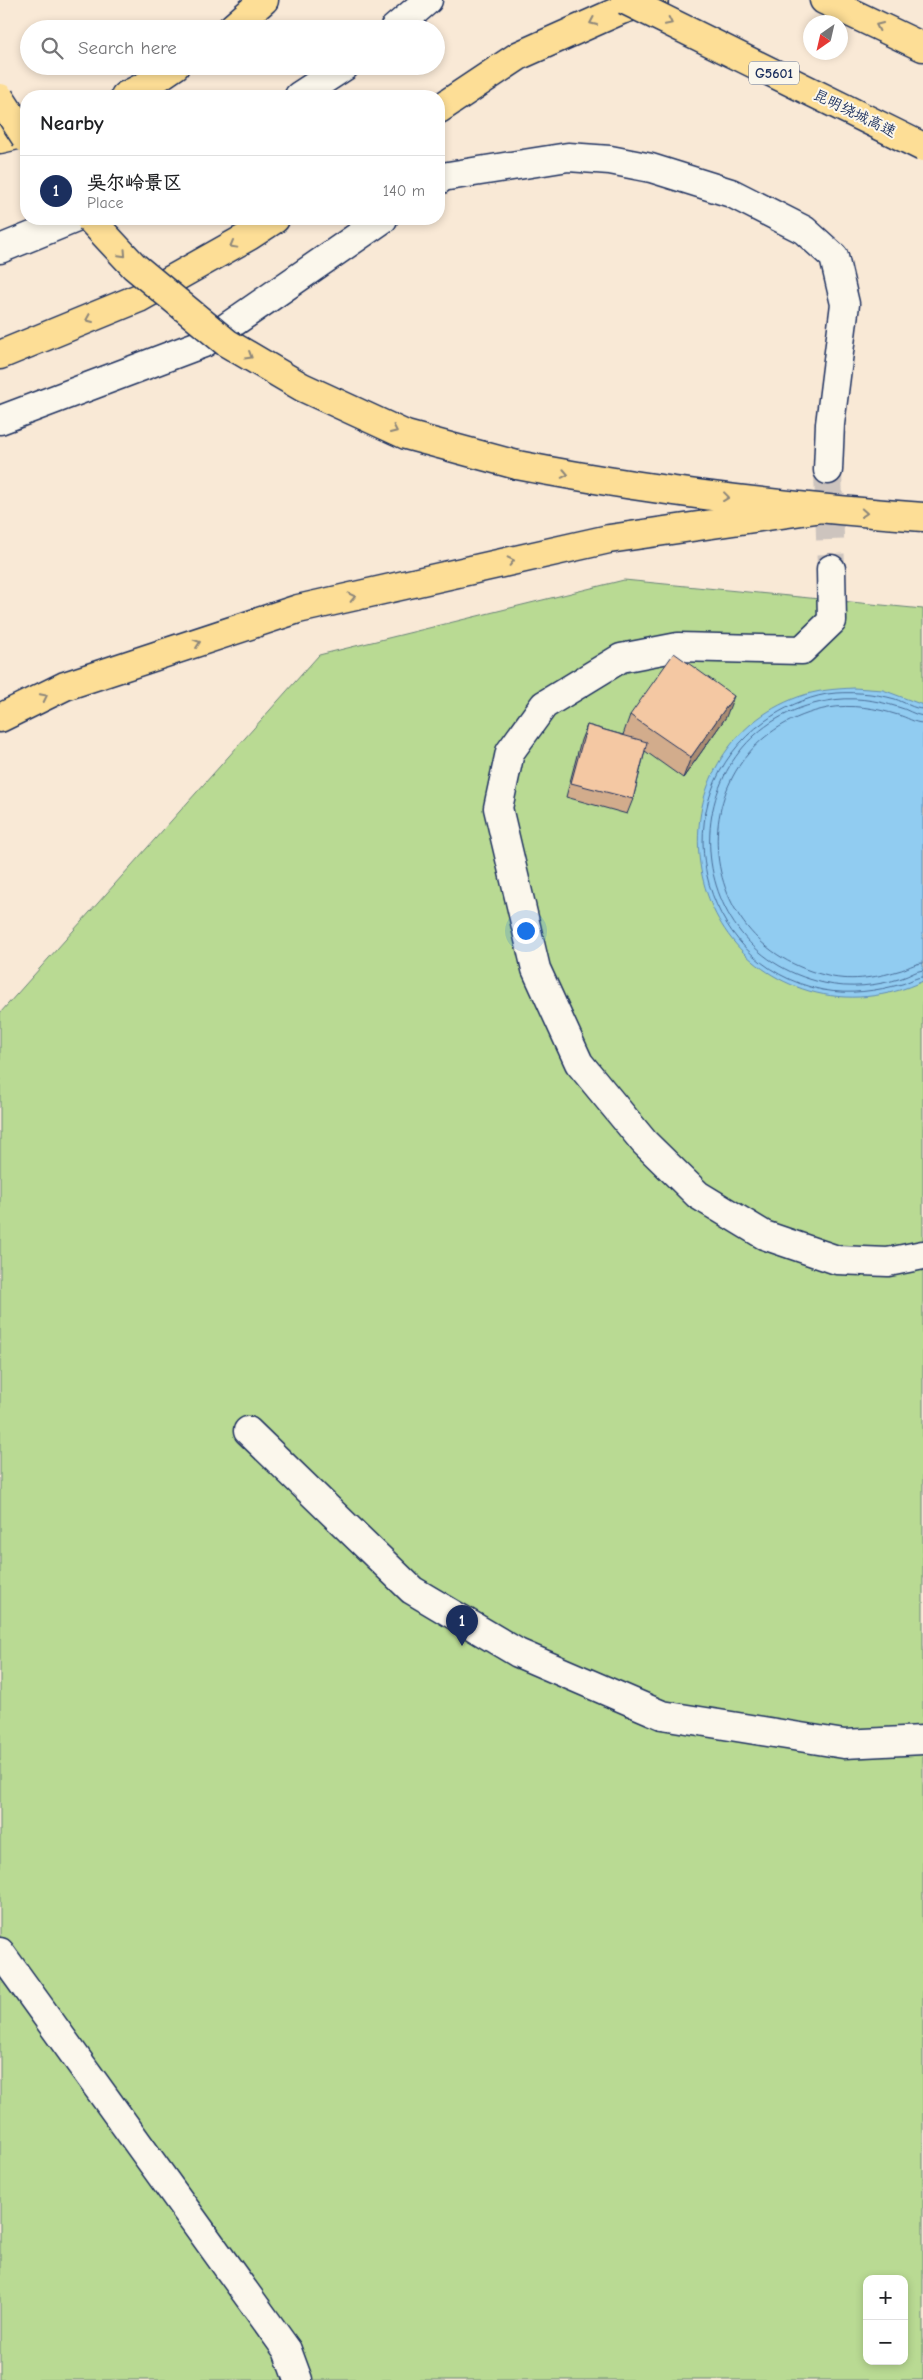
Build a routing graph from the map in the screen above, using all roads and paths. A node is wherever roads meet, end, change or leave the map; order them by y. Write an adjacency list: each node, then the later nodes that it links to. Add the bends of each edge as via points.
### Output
1 (264, 0): 6 (highway)
2 (428, 0): 7 (street)
3 (625, 0): 18 (highway, 昆明绕城高速 / G5601, one-way to 18, bridge)
4 (655, 0): 14 (highway, one-way to 14, via 621,10 520,55)
5 (824, 0): 8 (highway, one-way to 5)
6 (241, 20)
7 (405, 20)
8 (923, 47)
9 (162, 75): 11 (highway)
10 (331, 75): 12 (street)
11 (138, 90)
12 (308, 90)
13 (0, 98): 15 (highway, bridge)
14 (445, 105)
15 (20, 129)
16 (20, 134): 17 (highway)
17 (0, 139)
18 (923, 147)
19 (445, 176): 27 (street, via 568,157 610,160 651,168 731,193 804,230 834,257 845,304 830,424)
20 (59, 225): 24 (street)
21 (96, 225): 28 (highway, one-way to 28, bridge, via 134,266 227,343 302,388 406,435 517,465 604,482)
22 (265, 225): 25 (highway, one-way to 25, via 139,298)
23 (374, 225): 26 (street, via 204,343)
24 (0, 249)
25 (0, 355)
26 (0, 420)
27 (828, 470)
28 (816, 509): 29 (highway, one-way to 29); 31 (highway, one-way to 28, via 65,686 298,609 609,539)
29 (923, 517)
30 (831, 569): 32 (street, via 832,621 802,650 678,647 622,658 544,705 510,752 498,808 536,969 579,1063 644,1142 698,1195 764,1234 837,1260 888,1262)
31 (0, 718)
32 (923, 1255)
33 (248, 1431): 34 (street, via 412,1590 518,1653 662,1715 844,1744)
34 (923, 1740)
35 (0, 1952): 36 (street, via 287,2350)
36 (298, 2380)

